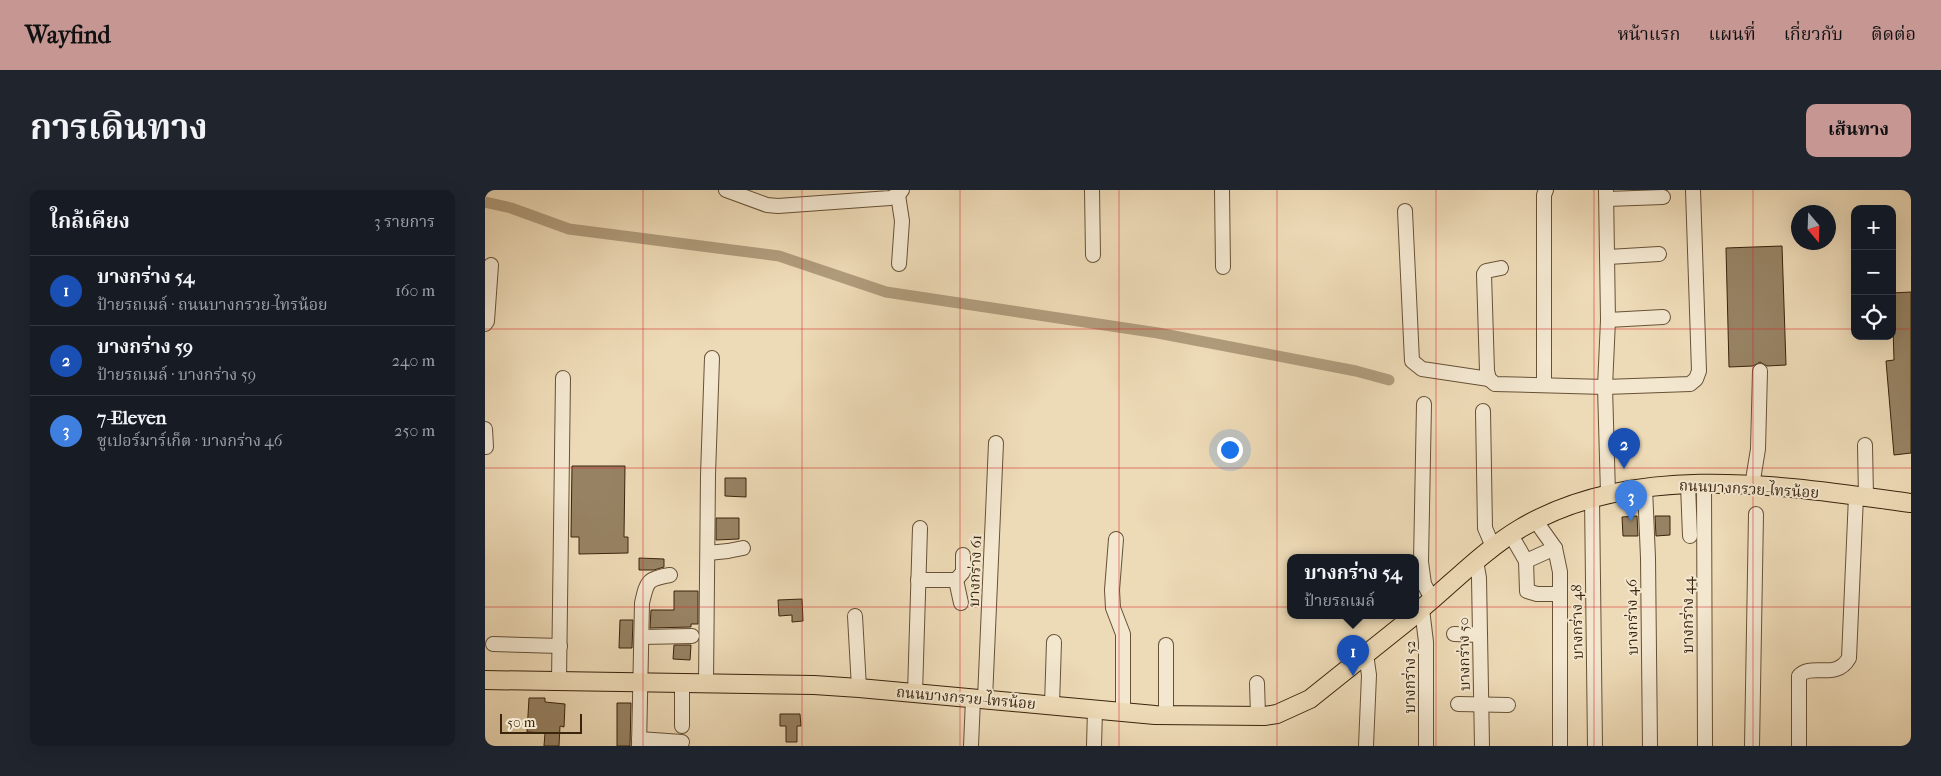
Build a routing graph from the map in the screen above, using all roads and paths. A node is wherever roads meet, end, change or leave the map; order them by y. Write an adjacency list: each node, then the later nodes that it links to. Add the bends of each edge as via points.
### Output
1 (727, 190): 6 (street, via 778,206 890,198)
2 (1092, 190): 11 (street)
3 (1222, 190): 15 (street)
4 (1546, 190): 24 (street)
5 (1693, 190): 25 (street, via 1699,371 1696,380 1681,385)
6 (900, 192): 13 (street)
7 (1607, 195): 8 (street); 12 (street, บางกร่าง 48)
8 (1663, 197)
9 (1405, 211): 23 (street, via 1411,361 1422,369)
10 (1659, 254): 12 (street)
11 (1093, 255)
12 (1608, 257): 18 (street, บางกร่าง 48)
13 (899, 264)
14 (491, 265): 19 (street)
15 (1223, 267)
16 (1501, 268): 23 (street, via 1484,274)
17 (1663, 318): 18 (street)
18 (1608, 320): 25 (street, บางกร่าง 48)
19 (485, 324)
20 (712, 358): 47 (street)
21 (1760, 371): 33 (street, via 1758,449)
22 (563, 378): 66 (street)
23 (1489, 379): 24 (street, via 1495,384)
24 (1544, 385): 25 (street)
25 (1605, 387): 35 (street, บางกร่าง 48)
26 (1424, 404): 56 (street, บางกร่าง 52, via 1421,562 1424,584)
27 (1483, 411): 44 (street, via 1485,528)
28 (485, 428): 31 (street)
29 (996, 443): 76 (street, บางกร่าง 61)
30 (1865, 445): 36 (street)
31 (486, 448)
32 (1696, 484): 33 (main road, ถนนบางกรวย-ไทรน้อย); 34 (main road, ถนนบางกรวย-ไทรน้อย); 42 (street); 96 (street, บางกร่าง 44)
33 (1752, 486): 36 (main road, ถนนบางกรวย-ไทรน้อย)
34 (1645, 488): 35 (main road, ถนนบางกรวย-ไทรน้อย); 95 (street, บางกร่าง 46)
35 (1600, 496): 39 (main road, ถนนบางกรวย-ไทรน้อย, via 1562,507); 94 (street, บางกร่าง 48)
36 (1861, 496): 37 (main road, ถนนบางกรวย-ไทรน้อย); 98 (street, via 1849,658 1838,670 1808,672 1799,676)
37 (1911, 503)
38 (1756, 514): 97 (street)
39 (1535, 520): 41 (main road, ถนนบางกรวย-ไทรน้อย); 46 (street)
40 (920, 528): 52 (street)
41 (1511, 535): 44 (main road, ถนนบางกรวย-ไทรน้อย); 50 (street)
42 (1690, 536)
43 (1116, 539): 82 (street, via 1112,590 1113,608 1123,634)
44 (1493, 547): 49 (main road, ถนนบางกรวย-ไทรน้อย)
45 (743, 548): 47 (street)
46 (1555, 548): 50 (street); 54 (street)
47 (708, 553): 72 (street)
48 (963, 555): 53 (street, via 963,572)
49 (1476, 561): 56 (main road, ถนนบางกรวย-ไทรน้อย); 60 (street, บางกร่าง 50)
50 (1526, 561): 54 (street, via 1527,591)
51 (670, 575): 62 (street, via 656,578 646,585 642,603)
52 (918, 580): 53 (street); 75 (street)
53 (956, 580): 55 (street)
54 (1560, 594): 93 (street)
55 (961, 603)
56 (1421, 609): 91 (street, บางกร่าง 52, via 1426,642)
57 (855, 616): 74 (street)
58 (1409, 619): 67 (main road, ถนนบางกรวย-ไทรน้อย)
59 (1454, 634): 60 (street)
60 (1480, 635): 78 (street, บางกร่าง 50)
61 (692, 636): 62 (street)
62 (642, 637): 70 (street)
63 (1054, 642): 79 (street)
64 (493, 644): 66 (street)
65 (1165, 645): 83 (street)
66 (560, 646): 69 (street)
67 (1366, 654): 84 (main road, ถนนบางกรวย-ไทรน้อย, via 1300,705 1277,714); 90 (street, via 1369,675)
68 (485, 680): 69 (main road, ถนนบางกรวย-ไทรน้อย)
69 (559, 681): 70 (main road, ถนนบางกรวย-ไทรน้อย)
70 (641, 683): 71 (main road, ถนนบางกรวย-ไทรน้อย); 86 (street)
71 (682, 683): 72 (main road, ถนนบางกรวย-ไทรน้อย); 85 (street)
72 (706, 683): 74 (main road, ถนนบางกรวย-ไทรน้อย)
73 (1257, 683): 84 (street)
74 (859, 688): 75 (main road, ถนนบางกรวย-ไทรน้อย)
75 (915, 693): 76 (main road, ถนนบางกรวย-ไทรน้อย)
76 (979, 699): 79 (main road, ถนนบางกรวย-ไทรน้อย); 88 (street, บางกร่าง 61)
77 (1458, 704): 78 (street)
78 (1481, 704): 80 (street); 92 (street, บางกร่าง 50)
79 (1051, 705): 81 (main road, ถนนบางกรวย-ไทรน้อย)
80 (1508, 705)
81 (1095, 710): 82 (main road, ถนนบางกรวย-ไทรน้อย); 89 (street)
82 (1123, 712): 83 (main road, ถนนบางกรวย-ไทรน้อย)
83 (1166, 715): 84 (main road, ถนนบางกรวย-ไทรน้อย)
84 (1258, 716)
85 (682, 726)
86 (639, 742): 87 (street)
87 (682, 742)
88 (971, 746)
89 (1094, 746)
90 (1366, 746)
91 (1426, 746)
92 (1482, 746)
93 (1561, 746)
94 (1595, 746)
95 (1650, 746)
96 (1705, 746)
97 (1752, 746)
98 (1799, 746)

